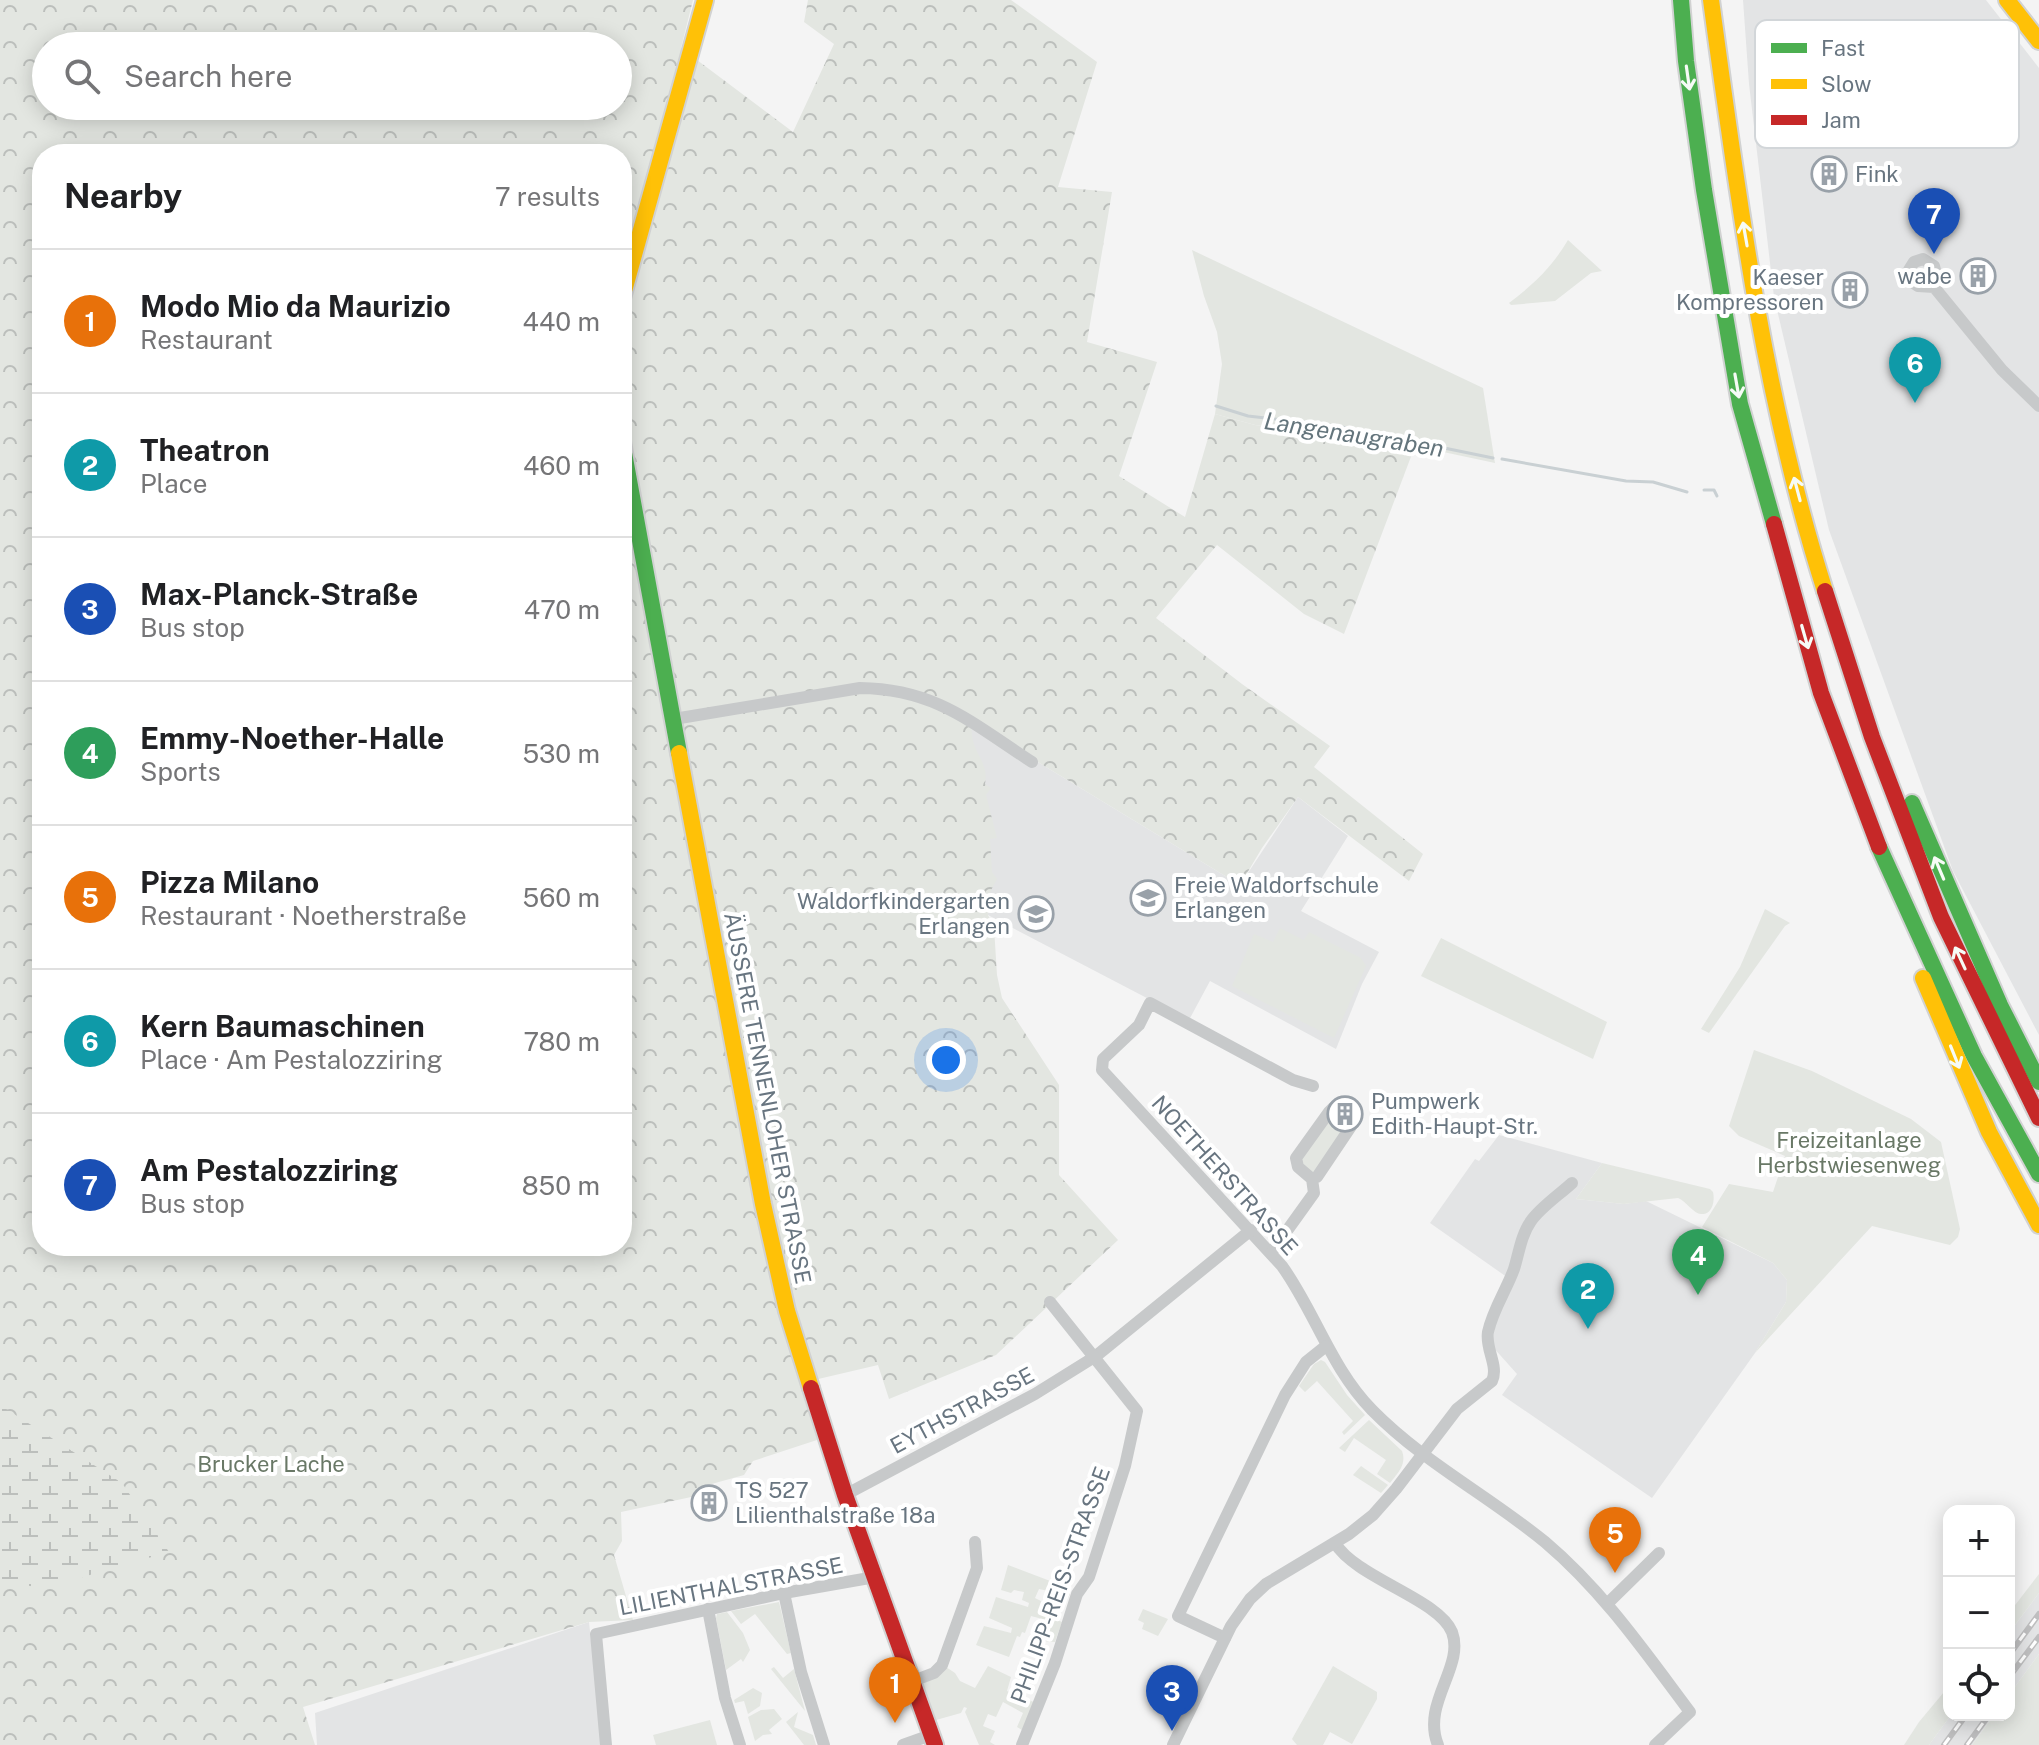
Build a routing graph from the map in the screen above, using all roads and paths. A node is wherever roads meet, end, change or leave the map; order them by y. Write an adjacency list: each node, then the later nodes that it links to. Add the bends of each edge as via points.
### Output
1 (705, 0): 6 (main road)
2 (1681, 0): 13 (main road, one-way to 13, via 1704,190 1740,404 1821,693)
3 (1711, 0): 10 (main road, one-way to 3, via 1770,371)
4 (2007, 0): 5 (main road)
5 (2039, 41)
6 (632, 262)
7 (1934, 287): 8 (street)
8 (2039, 406)
9 (632, 495): 11 (main road, ÄUSSERE TENNENLOHER STRASSE)
10 (1817, 565): 14 (main road, one-way to 10); 18 (main road, one-way to 10, via 1941,917 1872,737)
11 (674, 719): 12 (street, via 881,688 941,703); 29 (main road, ÄUSSERE TENNENLOHER STRASSE, via 763,1204 787,1311)
12 (1032, 762)
13 (1881, 853): 19 (main road, via 1974,1056); 22 (main road, one-way to 22, via 1889,894 1961,1072)
14 (1969, 937): 15 (main road); 16 (main road)
15 (2039, 1057)
16 (2039, 1082)
17 (1313, 1086): 23 (street, NOETHERSTRASSE, via 1150,1003 1139,1025 1103,1059 1102,1070)
18 (2039, 1118)
19 (2039, 1174)
20 (1312, 1179): 20 (street, via 1354,1122 1343,1107 1329,1112 1296,1158); 24 (street, via 1314,1193)
21 (1572, 1183): 28 (street, via 1525,1231 1488,1330 1494,1378 1460,1405)
22 (2039, 1225)
23 (1251, 1230): 24 (street, NOETHERSTRASSE); 27 (street, EYTHSTRASSE)
24 (1271, 1253): 26 (street, NOETHERSTRASSE, via 1295,1284)
25 (1050, 1302): 27 (street)
26 (1326, 1346): 28 (street, NOETHERSTRASSE, via 1370,1408); 37 (street, via 1306,1362 1285,1395 1178,1616)
27 (1096, 1356): 29 (street, EYTHSTRASSE); 44 (street, PHILIPP-REIS-STRASSE, via 1135,1406 1136,1417 1089,1577 1077,1594)
28 (1422, 1454): 31 (street, via 1381,1507); 35 (street, NOETHERSTRASSE, via 1543,1541)
29 (845, 1495): 33 (main road, ÄUSSERE TENNENLOHER STRASSE)
30 (975, 1542): 38 (street, via 977,1568 944,1661 937,1672)
31 (1335, 1543): 37 (street, via 1258,1591); 46 (street, via 1348,1558 1449,1626 1454,1653 1436,1704)
32 (1659, 1553): 35 (street)
33 (875, 1577): 34 (street, LILIENTHALSTRASSE); 38 (main road, ÄUSSERE TENNENLOHER STRASSE)
34 (784, 1593): 36 (street, LILIENTHALSTRASSE); 42 (street)
35 (1608, 1603): 47 (street, NOETHERSTRASSE, via 1690,1712)
36 (708, 1609): 40 (street, LILIENTHALSTRASSE, via 596,1634); 41 (street)
37 (1225, 1638): 45 (street)
38 (913, 1681): 39 (main road, ÄUSSERE TENNENLOHER STRASSE)
39 (933, 1740): 43 (street)
40 (606, 1745)
41 (740, 1745)
42 (824, 1745)
43 (903, 1745)
44 (1022, 1745)
45 (1173, 1745)
46 (1438, 1745)
47 (1655, 1745)

